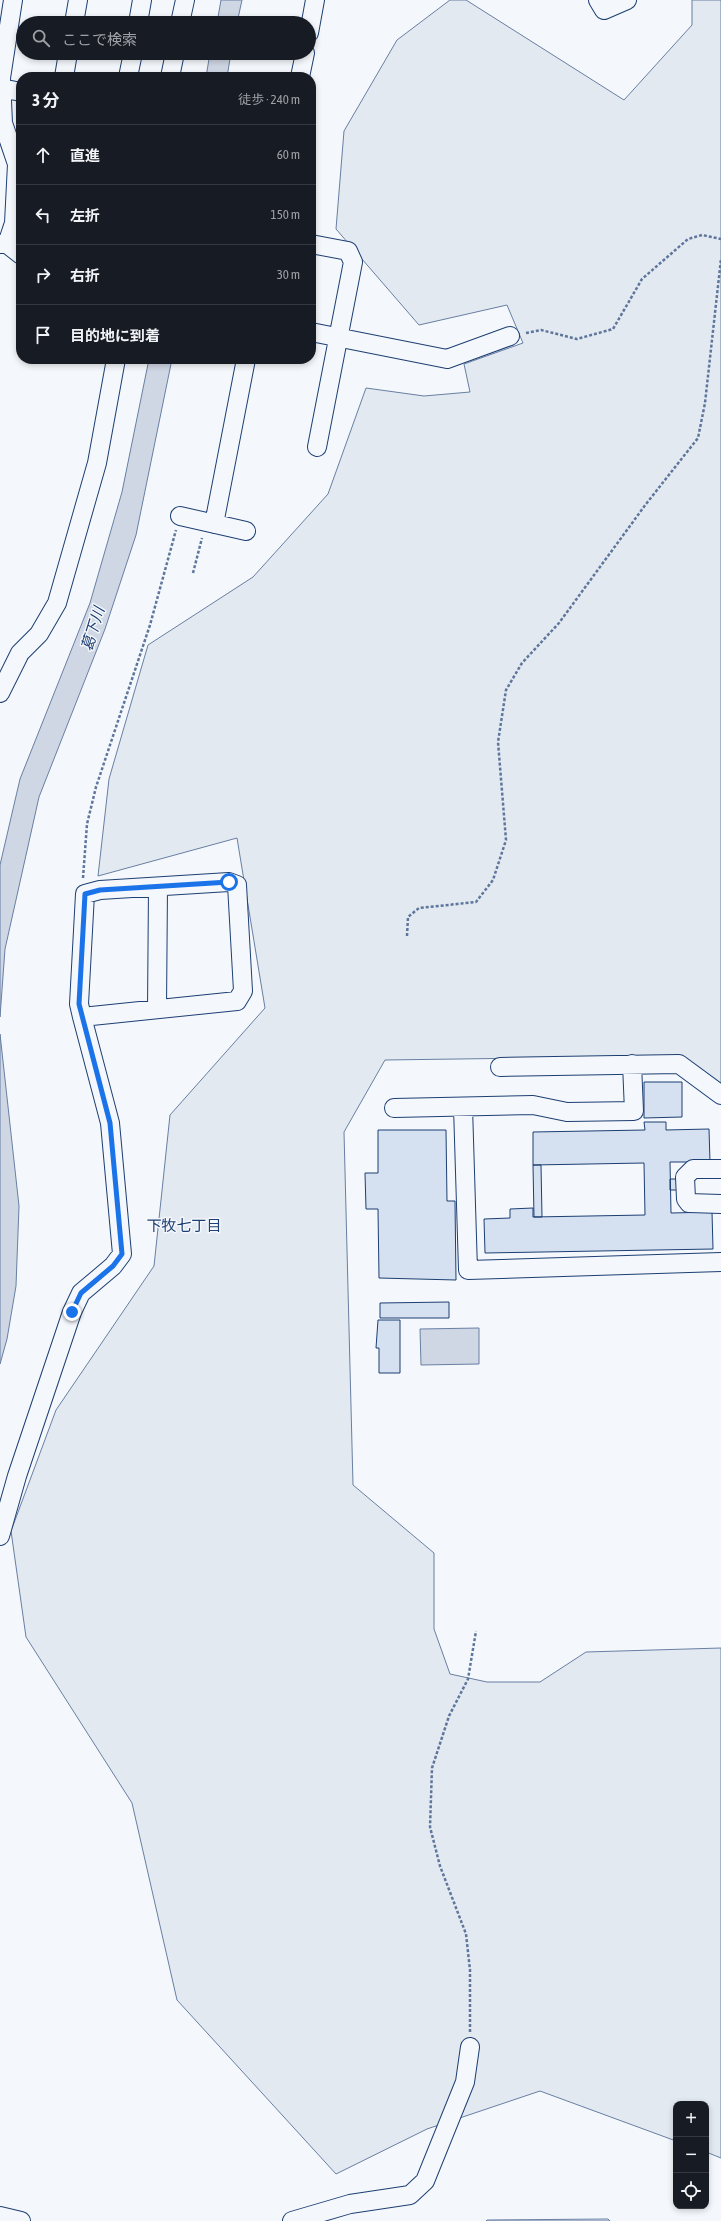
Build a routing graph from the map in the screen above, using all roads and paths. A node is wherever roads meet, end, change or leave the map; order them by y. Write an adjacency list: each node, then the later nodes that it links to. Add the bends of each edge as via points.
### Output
1 (78, 0): 8 (street)
2 (142, 0): 9 (street)
3 (184, 0): 10 (street)
4 (315, 0): 11 (street)
5 (598, 0): 6 (street, via 604,10)
6 (627, 0)
7 (8, 5): 20 (street)
8 (75, 16)
9 (139, 16)
10 (181, 16)
11 (312, 16)
12 (67, 60): 16 (street)
13 (131, 60): 17 (street)
14 (174, 60): 18 (street)
15 (304, 60): 19 (street)
16 (65, 72)
17 (129, 72)
18 (171, 72)
19 (301, 72)
20 (1, 88): 21 (street); 22 (street, via 2,123)
21 (16, 91)
22 (16, 157)
23 (16, 212): 25 (street)
24 (721, 239): 30 (path, via 702,236 688,239 642,279 613,329 577,339 541,330)
25 (4, 244): 27 (street)
26 (316, 245): 31 (street, via 348,251 353,262)
27 (16, 252)
28 (721, 259): 42 (path, via 705,403 698,438 559,623 522,663 506,690 498,742 506,840 493,880 476,902 419,908 408,917)
29 (316, 333): 31 (street)
30 (510, 336): 31 (street, via 448,359)
31 (339, 337): 34 (street)
32 (115, 364): 39 (street, via 96,463 56,603 39,634 20,653)
33 (245, 364): 36 (street)
34 (317, 447)
35 (180, 516): 36 (street); 41 (path, via 150,625 96,787 87,824 83,875)
36 (210, 523): 37 (street); 38 (path)
37 (246, 531)
38 (193, 573)
39 (0, 693)
40 (158, 887): 41 (street, via 100,890); 43 (street); 43 (street, via 229,882 237,885 244,991 237,1001)
41 (85, 894): 44 (street, via 79,1004)
42 (407, 936)
43 (157, 1009): 44 (street)
44 (82, 1017): 53 (street, via 110,1123 122,1254 113,1266 81,1293 72,1312 17,1476)
45 (632, 1064): 46 (street); 47 (street, via 679,1064); 48 (street, via 634,1111 567,1112 533,1105)
46 (500, 1067)
47 (721, 1095)
48 (463, 1107): 49 (street); 52 (street, via 468,1270)
49 (394, 1108)
50 (721, 1168): 51 (street, via 693,1168 685,1177 686,1199 689,1203)
51 (721, 1204)
52 (721, 1262)
53 (0, 1536)
54 (476, 1631): 55 (path, via 468,1680 449,1716 432,1768 430,1827 440,1866 466,1934 470,1970)
55 (470, 2047): 58 (street, via 465,2082 425,2181 410,2195 350,2204)
56 (0, 2216): 57 (street)
57 (21, 2221)
58 (292, 2221)

